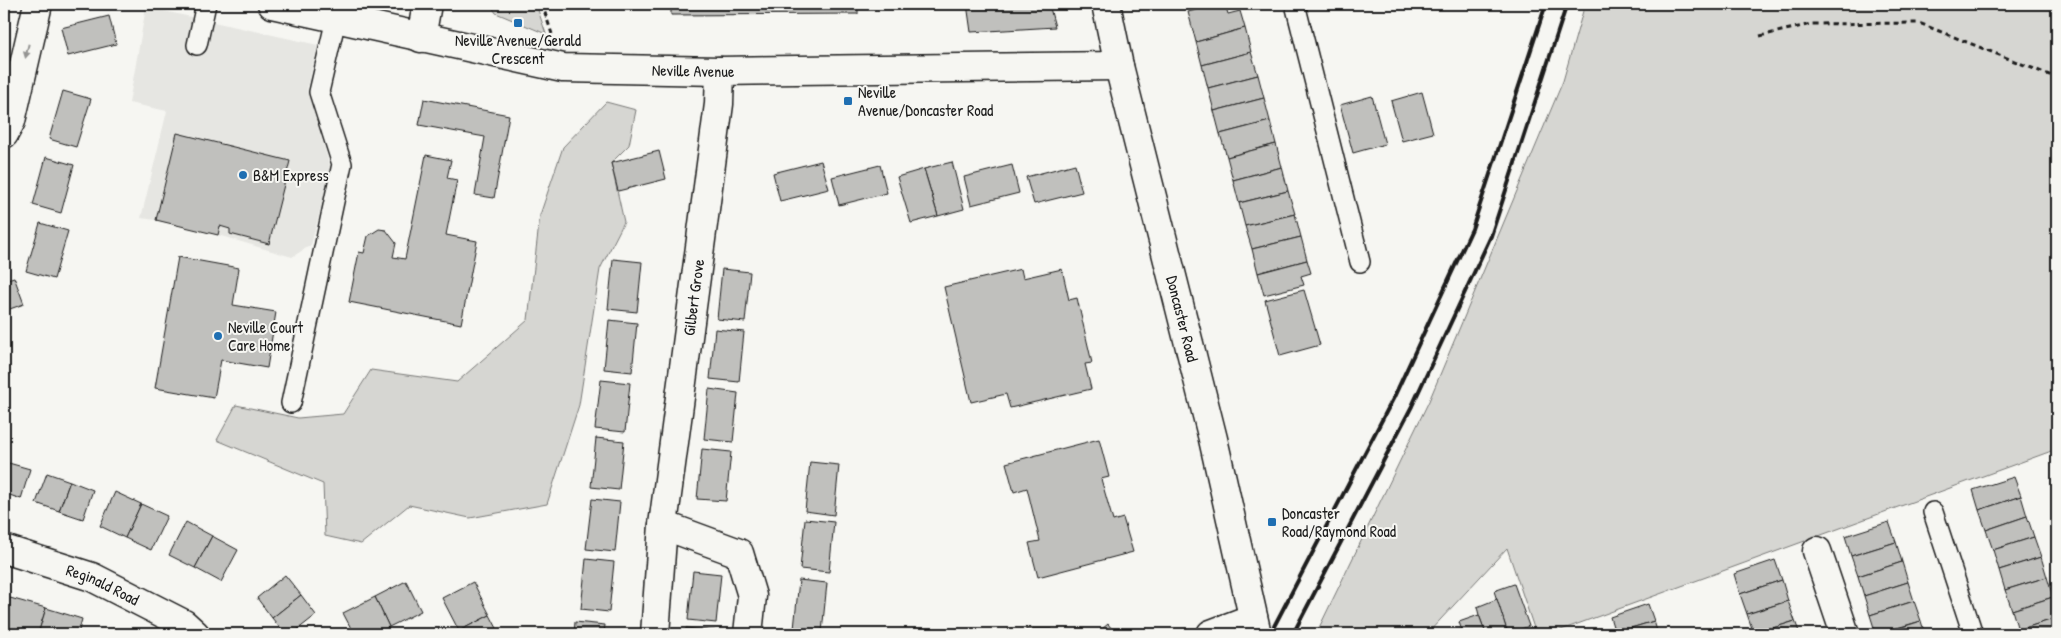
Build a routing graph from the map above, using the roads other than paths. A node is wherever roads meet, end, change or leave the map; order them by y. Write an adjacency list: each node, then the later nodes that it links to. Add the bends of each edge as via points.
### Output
1 (38, 4): 12 (main road, one-way to 12, via 11,121)
2 (206, 4): 9 (lane)
3 (272, 4): 7 (main road, Neville Avenue)
4 (427, 4): 8 (main road)
5 (1106, 4): 10 (main road, Doncaster Road)
6 (1295, 4): 13 (lane)
7 (336, 19): 8 (main road, Neville Avenue); 14 (lane, via 318,92 342,164)
8 (421, 38): 11 (main road, Neville Avenue, via 563,68)
9 (197, 46)
10 (1118, 66): 11 (main road, Neville Avenue); 19 (main road, Doncaster Road, via 1213,439)
11 (720, 71): 16 (main road, Gilbert Grove, via 719,104)
12 (4, 134)
13 (1360, 262)
14 (291, 403)
15 (1933, 512): 25 (lane)
16 (663, 525): 21 (main road, Gilbert Grove); 22 (main road, via 739,552 752,596)
17 (4, 549): 20 (main road, Reginald Road, via 92,577 184,624)
18 (1818, 551): 24 (main road)
19 (1255, 626): 23 (main road)
20 (195, 634)
21 (655, 634)
22 (748, 634)
23 (1211, 634)
24 (1845, 634)
25 (1973, 634)

